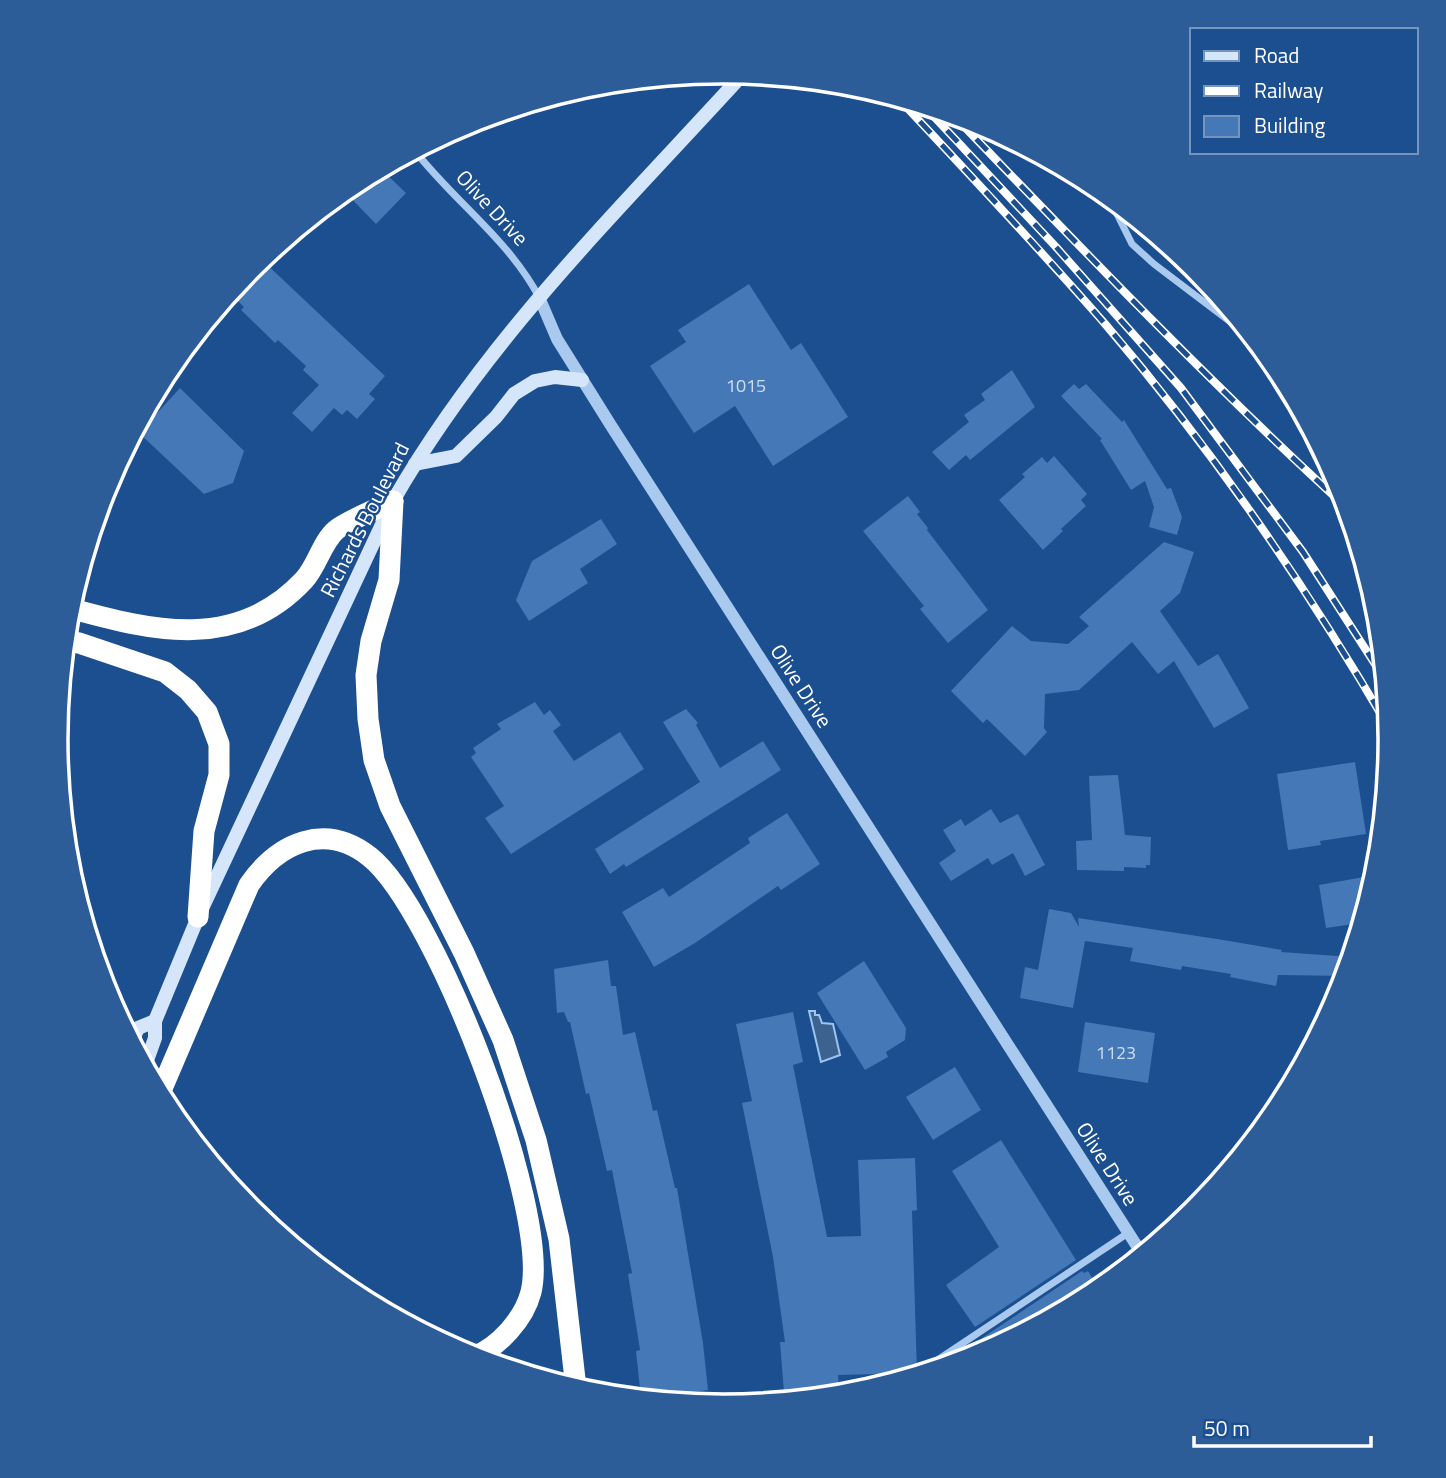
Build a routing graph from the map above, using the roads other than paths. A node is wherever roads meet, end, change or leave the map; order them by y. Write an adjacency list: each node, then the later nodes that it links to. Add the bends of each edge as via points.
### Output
1 (733, 84): 4 (main road, Richards Boulevard)
2 (421, 159): 4 (street, Olive Drive, via 512,255)
3 (1119, 218): 5 (street, via 1132,244)
4 (539, 298): 6 (street, Olive Drive); 7 (main road, Richards Boulevard, via 459,397)
5 (1222, 315)
6 (582, 380): 7 (main road, via 555,377 535,381 514,394 456,456); 16 (street, Olive Drive)
7 (415, 464): 8 (main road, Richards Boulevard)
8 (393, 501): 9 (highway, via 335,531 305,579 266,611 236,623 202,631 165,630); 11 (main road, Richards Boulevard); 20 (highway, via 389,580 366,675 374,760 390,806 503,1040 536,1140 559,1239)
9 (81, 611)
10 (76, 643): 11 (highway, via 165,672 207,712 219,744 219,775 204,831)
11 (198, 917): 12 (main road, Richards Boulevard)
12 (155, 1021): 13 (main road, Richards Boulevard); 14 (main road, Richards Boulevard)
13 (137, 1031)
14 (149, 1054)
15 (165, 1080): 18 (highway, via 249,886 261,868 293,844 313,839 335,839 370,857 399,889 449,981 505,1129 529,1223 534,1259 531,1292 519,1320)
16 (1129, 1233): 17 (street, Olive Drive); 19 (street)
17 (1137, 1246)
18 (486, 1349)
19 (946, 1354)
20 (575, 1376)

